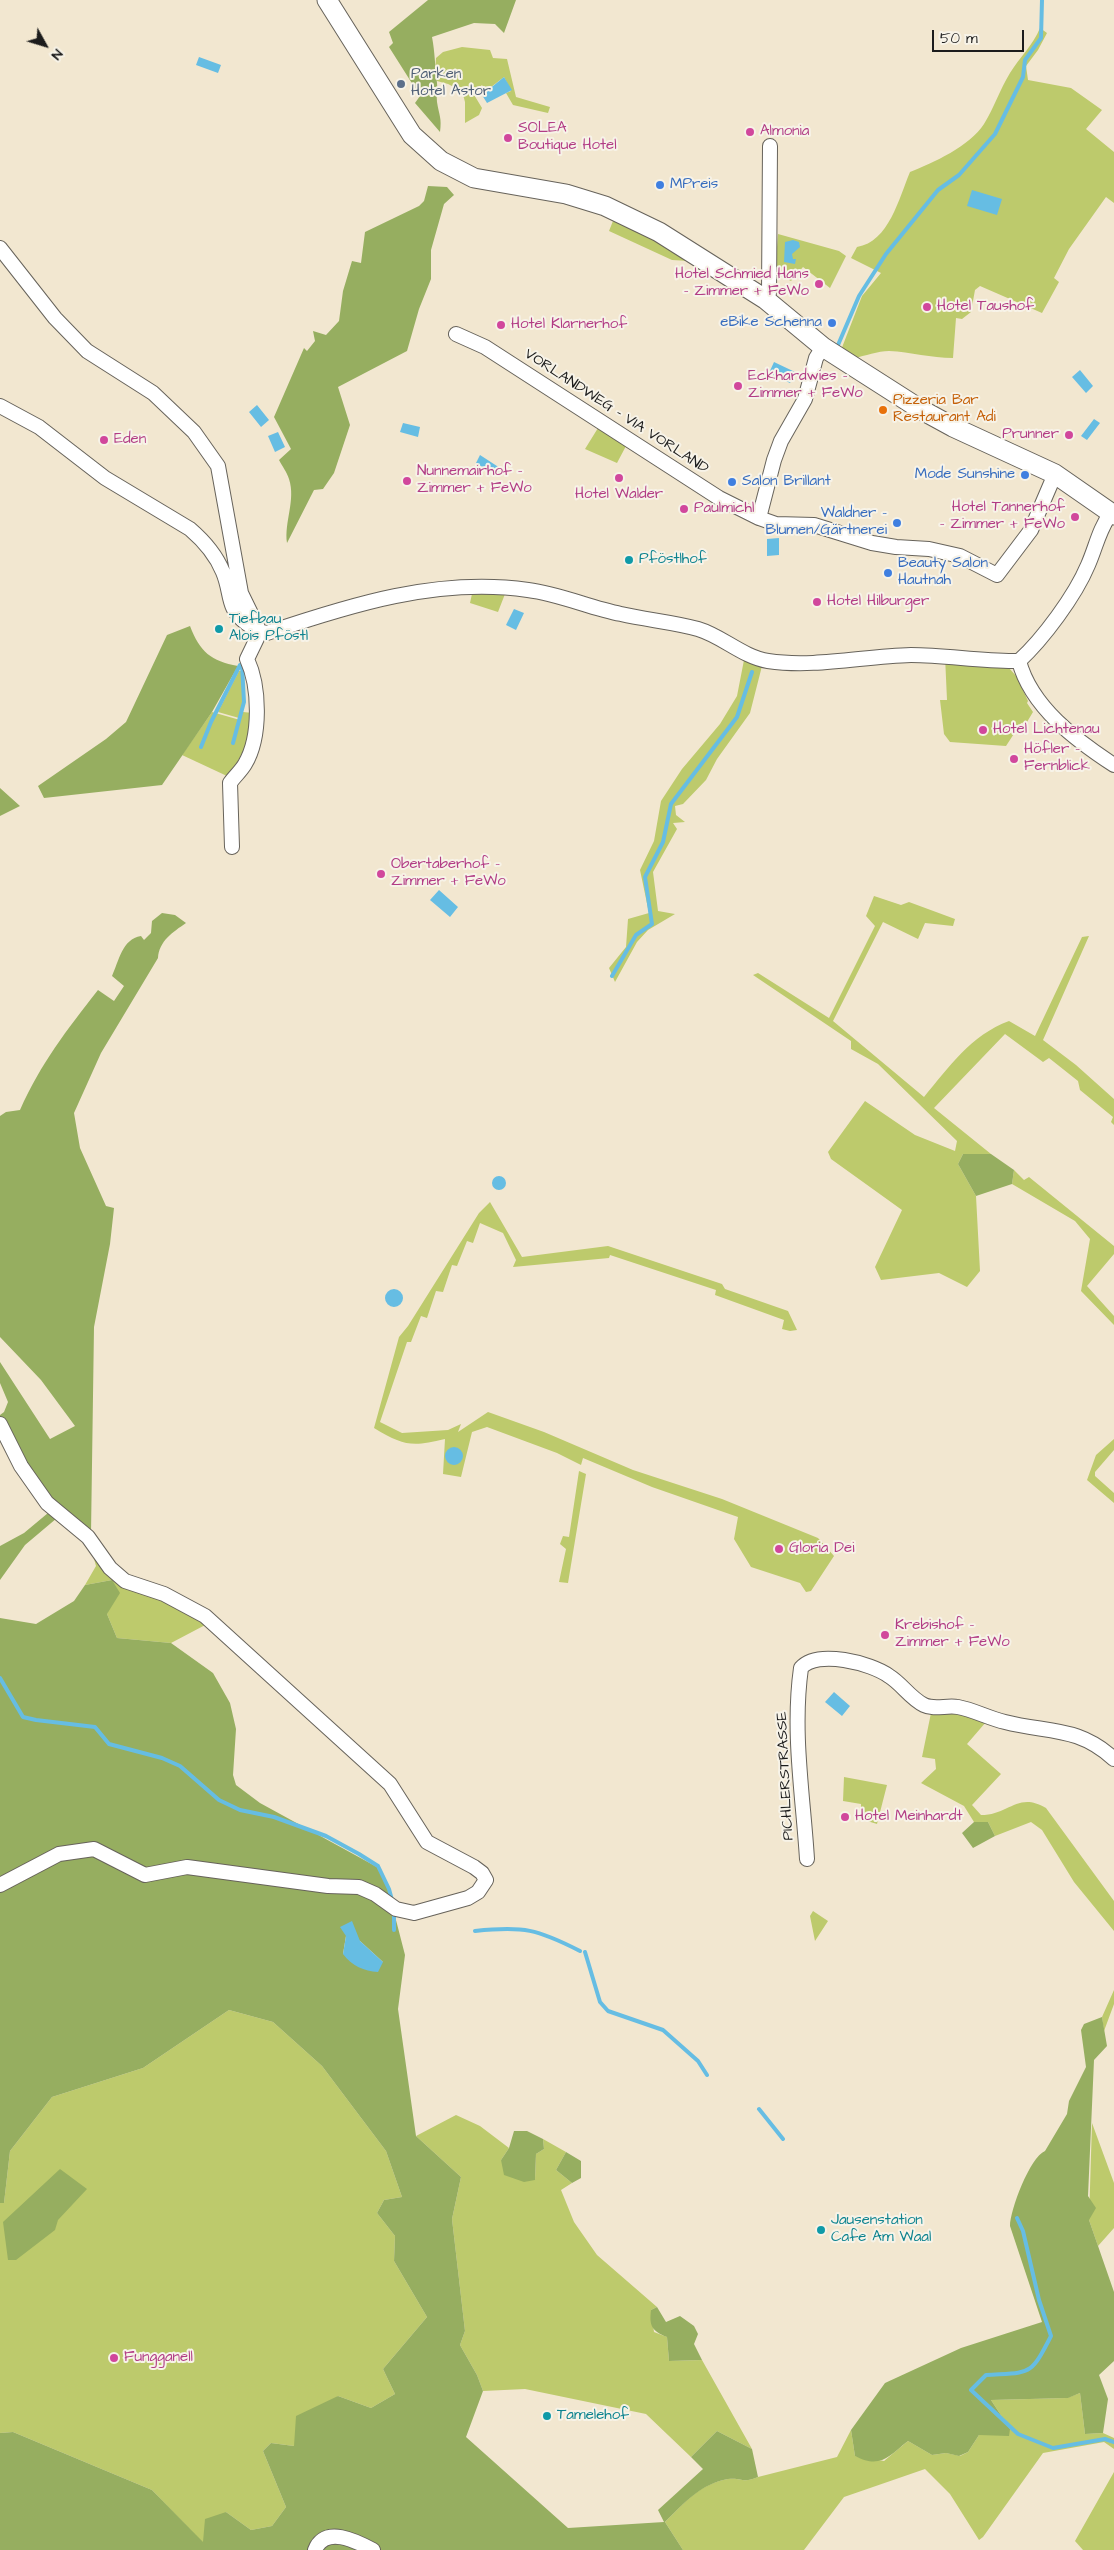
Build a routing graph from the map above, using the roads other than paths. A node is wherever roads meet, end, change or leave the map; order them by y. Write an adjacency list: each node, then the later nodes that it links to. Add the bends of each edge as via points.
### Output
1 (327, 0): 4 (street, via 412,136 441,161 474,178 566,194 617,210 659,232)
2 (770, 146): 4 (street, via 769,292)
3 (0, 248): 11 (street, via 55,318 88,351 154,394 194,432 218,466 241,593)
4 (765, 299): 6 (street)
5 (456, 334): 10 (street, VORLANDWEG - VIA VORLAND, via 485,346 719,498)
6 (823, 347): 8 (street, via 953,427); 10 (street, via 816,358 806,399 774,460)
7 (0, 406): 11 (street, via 39,427 105,478 202,539 223,572 232,609)
8 (1055, 474): 9 (street); 10 (street, VORLANDWEG - VIA VORLAND, via 1031,530 998,574 953,554 872,543 814,524 776,524)
9 (1113, 514): 12 (street, via 1099,533 1081,579 1046,632)
10 (759, 518)
11 (260, 632): 12 (street, via 267,633 388,597 464,587 508,588 552,594 620,614 698,629 765,660 793,664 883,656 950,655); 14 (street, via 247,659 258,707 253,738 245,764 230,783)
12 (1019, 662): 13 (street, via 1032,691 1048,710 1091,750)
13 (1114, 765)
14 (232, 847)
15 (0, 1424): 18 (street, via 21,1466 47,1503 88,1537 110,1568 124,1581 164,1594 205,1616 390,1784 427,1842 474,1867 486,1880 478,1892 468,1898 414,1912 396,1909 359,1887 328,1886 187,1867 145,1876 94,1849 59,1854)
16 (1114, 1759): 17 (street, PICHLERSTRASSE, via 1094,1743 1069,1732 1029,1728 954,1706 925,1706 880,1670 835,1658 808,1660 801,1668 796,1728)
17 (807, 1859)
18 (0, 1885)
19 (315, 2550): 20 (street, via 326,2538 336,2536)
20 (372, 2550)

